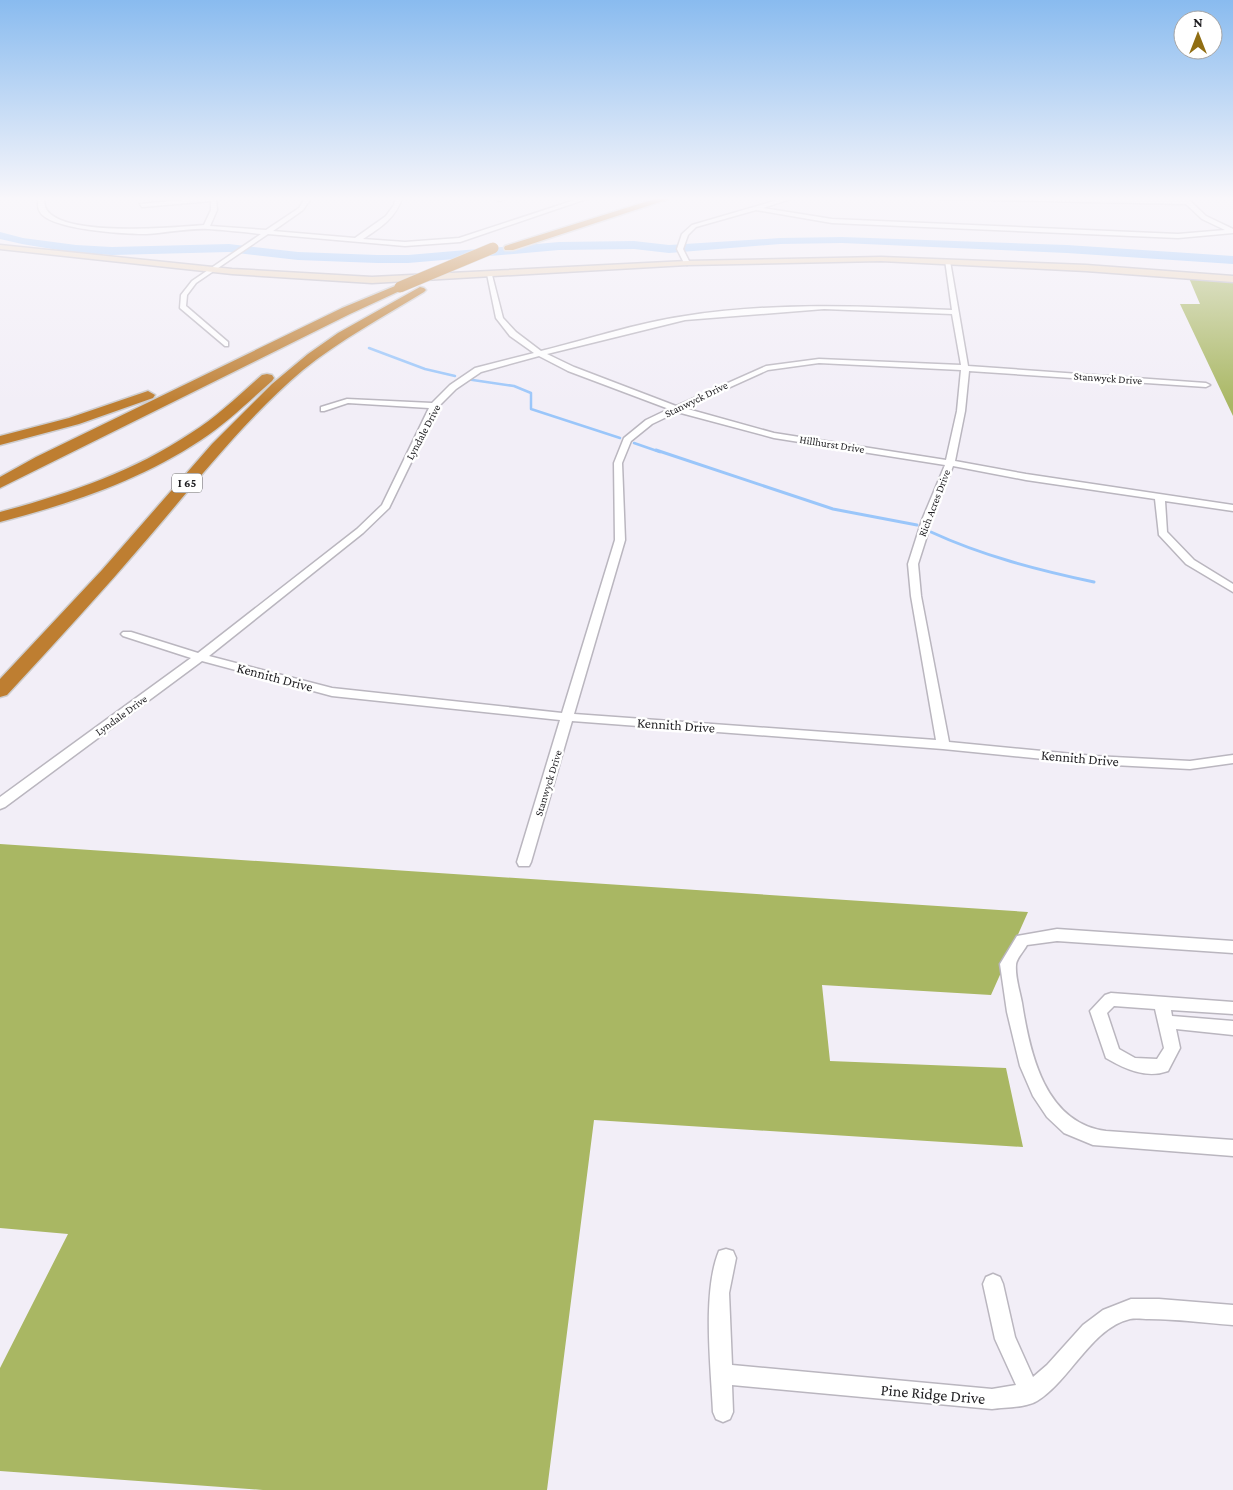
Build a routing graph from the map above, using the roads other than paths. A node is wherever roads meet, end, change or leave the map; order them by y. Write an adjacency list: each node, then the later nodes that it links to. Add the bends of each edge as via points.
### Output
1 (182, 267): 8 (main road)
2 (219, 267): 8 (street)
3 (456, 267): 11 (highway, I 65, bridge)
4 (470, 267): 11 (highway, I 65, via 420,290)
5 (629, 267): 9 (main road)
6 (948, 267): 12 (street, Rich Acres Drive)
7 (1057, 267): 10 (main road)
8 (214, 270): 9 (main road, via 364,280); 13 (street, via 194,282 184,295 182,307)
9 (489, 275): 15 (street, Hillhurst Drive, via 500,318 513,334)
10 (1233, 279)
11 (399, 295): 14 (highway, I 65); 26 (highway, via 286,364 196,436 168,453 98,485); 30 (highway, I 65, via 277,386)
12 (956, 312): 15 (street, Lyndale Drive, via 824,307 730,312 659,323); 16 (street, Rich Acres Drive)
13 (225, 344)
14 (261, 353): 21 (highway, via 118,407); 23 (highway, I 65)
15 (540, 354): 18 (street, Lyndale Drive, via 478,370 453,387); 20 (street, Hillhurst Drive)
16 (965, 368): 17 (street, Stanwyck Drive); 20 (street, Stanwyck Drive, via 819,361 766,368); 22 (street, Rich Acres Drive, via 962,411)
17 (1206, 384)
18 (434, 406): 19 (street, via 347,402); 29 (street, Lyndale Drive, via 386,506 360,531)
19 (324, 409)
20 (676, 409): 22 (street, Hillhurst Drive, via 774,435); 31 (street, Stanwyck Drive, via 649,422 627,440 618,463 620,540)
21 (0, 441)
22 (950, 463): 24 (street, Hillhurst Drive); 32 (street, Rich Acres Drive, via 912,564)
23 (0, 483)
24 (1160, 498): 25 (street, Hillhurst Drive); 27 (street, via 1162,533 1190,562)
25 (1233, 508)
26 (0, 517)
27 (1233, 589)
28 (127, 634): 29 (street, Kennith Drive)
29 (200, 657): 31 (street, Kennith Drive, via 332,692); 34 (street, Lyndale Drive)
30 (0, 691)
31 (568, 717): 32 (street, Kennith Drive); 35 (street, Stanwyck Drive)
32 (944, 745): 33 (street, Kennith Drive, via 1094,760 1190,765)
33 (1233, 759)
34 (0, 804)
35 (524, 862)
36 (1233, 947): 41 (street, via 1057,935 1022,940 1008,964 1018,1030 1038,1091 1064,1124 1091,1136)
37 (1161, 1002): 38 (street); 39 (street); 39 (street, via 1111,999 1098,1011 1112,1053 1133,1065 1162,1066 1172,1048)
38 (1233, 1008)
39 (1166, 1022): 40 (street)
40 (1233, 1028)
41 (1233, 1148)
42 (726, 1258): 45 (street, via 719,1293)
43 (993, 1284): 46 (street, via 1005,1338)
44 (1233, 1315): 46 (street, via 1131,1309 1110,1317 1090,1332)
45 (722, 1374): 46 (street, Pine Ridge Drive, via 992,1399); 47 (street)
46 (1030, 1393)
47 (724, 1412)

